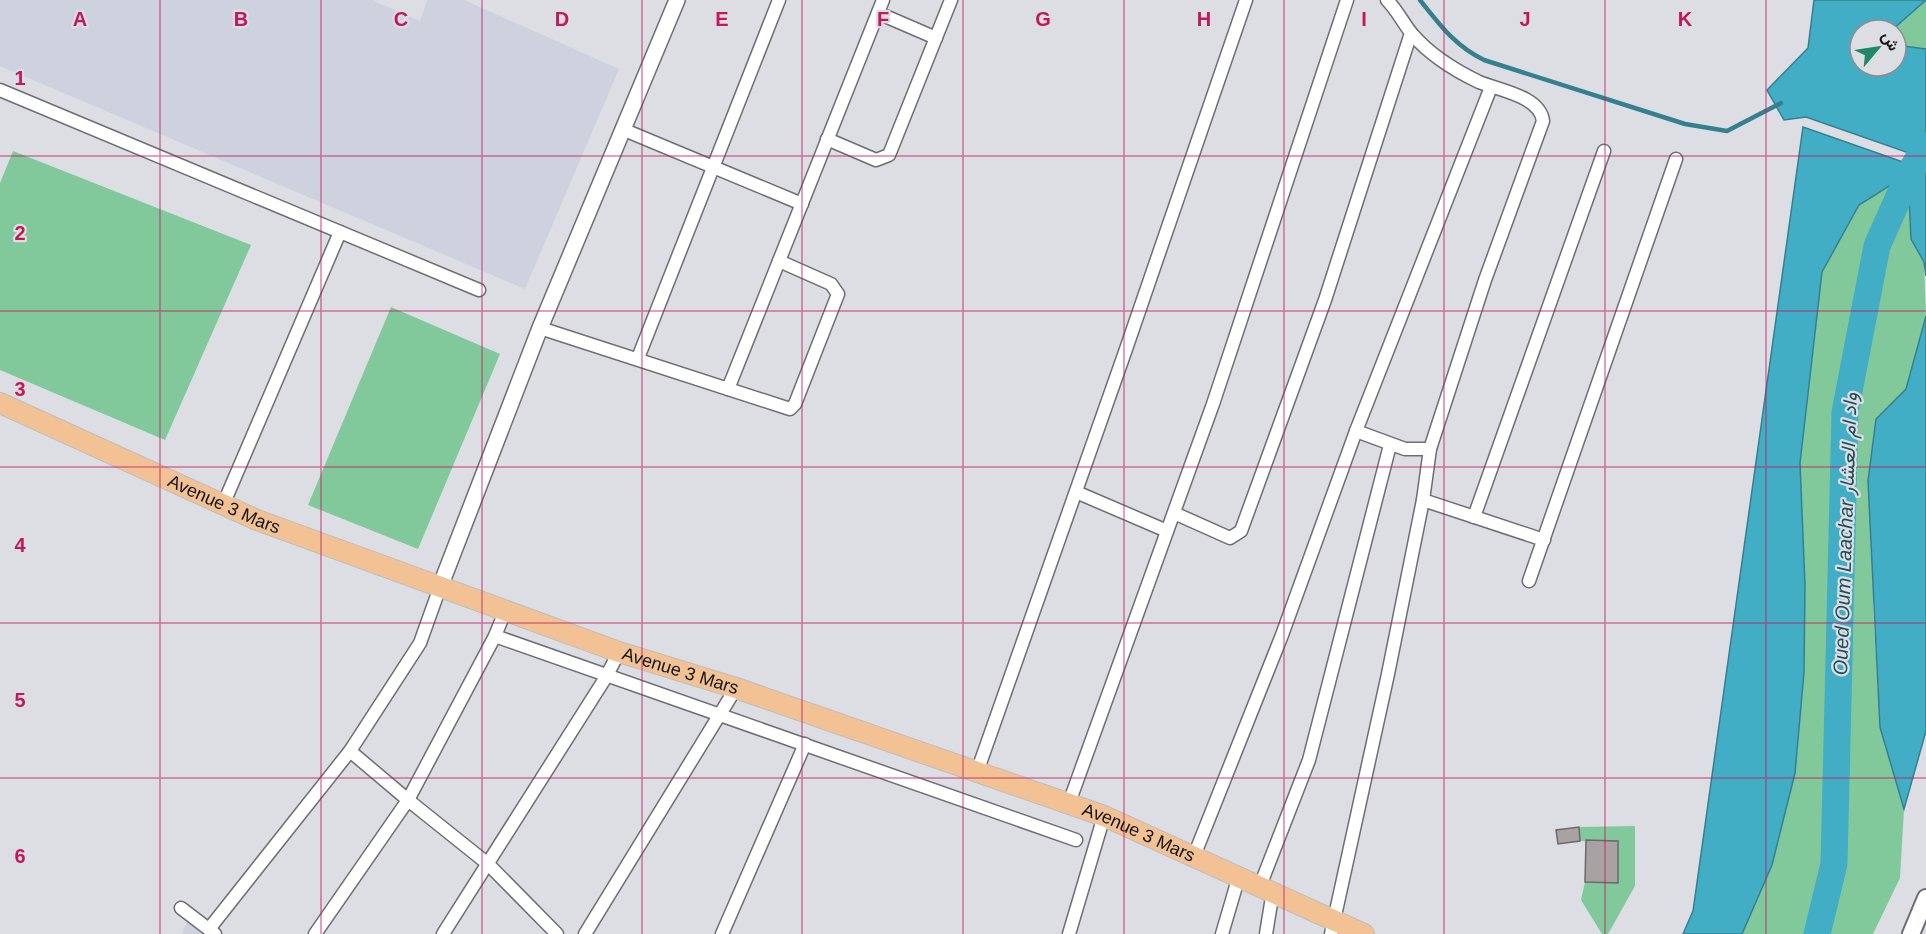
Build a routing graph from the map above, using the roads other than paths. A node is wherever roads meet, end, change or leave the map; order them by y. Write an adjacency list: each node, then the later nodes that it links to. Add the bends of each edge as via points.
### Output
1 (677, 0): 13 (street)
2 (779, 0): 17 (street)
3 (883, 0): 8 (street)
4 (951, 0): 10 (street)
5 (1246, 0): 29 (street)
6 (1347, 0): 32 (street)
7 (1387, 0): 9 (street)
8 (878, 13): 10 (street); 14 (street)
9 (1411, 33): 11 (street, via 1450,66); 32 (street, via 1325,300 1241,531 1230,538)
10 (936, 38): 14 (street, via 886,158 876,160)
11 (1491, 87): 26 (street); 28 (street, via 1533,105 1543,121 1485,280)
12 (0, 90): 19 (street)
13 (622, 129): 17 (street); 22 (street)
14 (827, 139): 18 (street)
15 (1604, 150): 33 (street)
16 (1676, 159): 35 (street)
17 (714, 165): 18 (street); 23 (street)
18 (802, 204): 20 (street)
19 (340, 232): 21 (street); 31 (street)
20 (779, 261): 24 (street); 24 (street, via 831,284 837,291 820,342 790,409)
21 (479, 290)
22 (540, 328): 23 (street); 37 (street)
23 (638, 358): 24 (street)
24 (728, 389)
25 (0, 403): 31 (main road, Avenue 3 Mars)
26 (1356, 431): 27 (street); 51 (street, via 1282,634)
27 (1390, 445): 28 (street); 54 (street, via 1308,759)
28 (1430, 449): 30 (street)
29 (1076, 492): 34 (street); 46 (street)
30 (1423, 500): 33 (street); 57 (street)
31 (223, 505): 37 (main road, Avenue 3 Mars)
32 (1174, 513): 34 (street)
33 (1474, 517): 35 (street)
34 (1167, 531): 48 (street)
35 (1544, 540): 36 (street)
36 (1529, 581)
37 (440, 587): 38 (main road, Avenue 3 Mars); 45 (street, via 420,643)
38 (506, 609): 39 (street); 40 (main road, Avenue 3 Mars)
39 (495, 636): 41 (street); 47 (street)
40 (619, 652): 41 (street); 42 (main road, Avenue 3 Mars)
41 (606, 677): 43 (street); 52 (street)
42 (736, 687): 43 (street); 46 (main road, Avenue 3 Mars)
43 (718, 715): 44 (street); 62 (street)
44 (805, 744): 50 (street); 63 (street)
45 (350, 751): 47 (street); 58 (street)
46 (977, 772): 48 (main road, Avenue 3 Mars)
47 (408, 800): 52 (street); 59 (street)
48 (1069, 803): 49 (main road, Avenue 3 Mars)
49 (1104, 816): 51 (main road, Avenue 3 Mars); 64 (street)
50 (1076, 840)
51 (1194, 856): 53 (main road, Avenue 3 Mars)
52 (488, 864): 60 (street); 61 (street)
53 (1239, 876): 54 (main road, Avenue 3 Mars); 65 (street)
54 (1267, 888): 57 (main road, Avenue 3 Mars); 66 (street)
55 (1926, 900): 68 (main road)
56 (181, 908): 58 (street)
57 (1332, 927): 67 (main road, Avenue 3 Mars)
58 (212, 932)
59 (315, 934)
60 (443, 934)
61 (557, 934)
62 (585, 934)
63 (722, 934)
64 (1069, 934)
65 (1222, 934)
66 (1266, 934)
67 (1364, 934)
68 (1911, 934)

